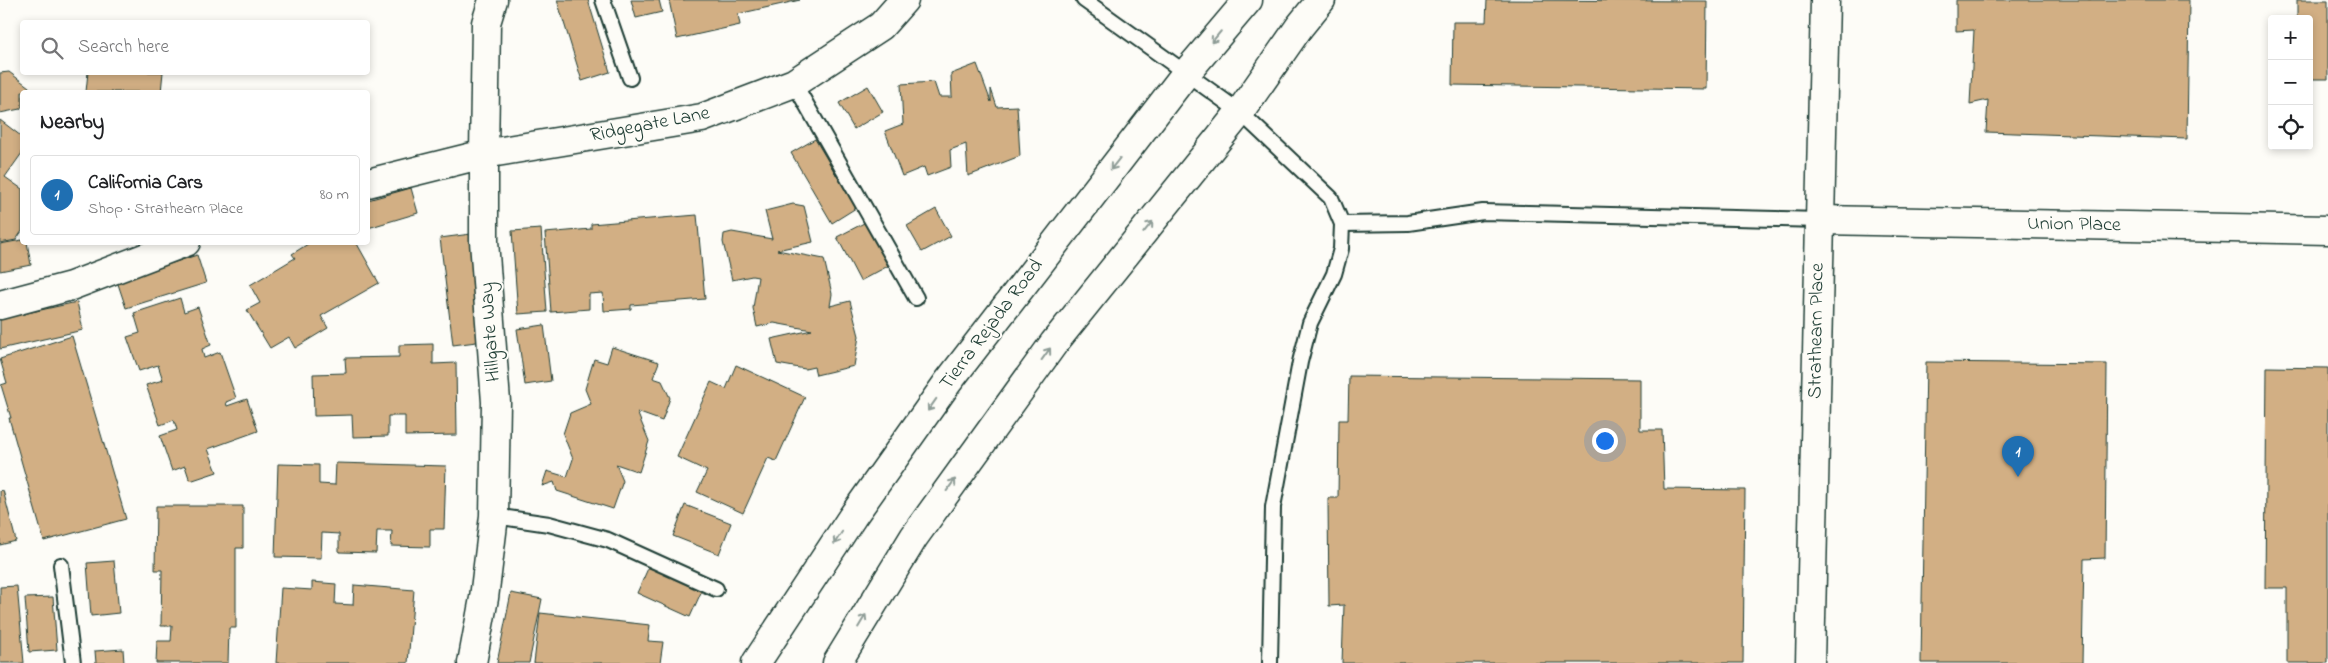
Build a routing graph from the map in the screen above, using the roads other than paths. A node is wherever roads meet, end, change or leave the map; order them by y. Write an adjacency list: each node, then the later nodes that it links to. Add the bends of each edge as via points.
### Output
1 (493, 0): 12 (street, Hillgate Way, via 486,23)
2 (603, 0): 9 (lane)
3 (904, 0): 10 (street, Ridgegate Lane, via 881,26)
4 (1084, 0): 8 (lane)
5 (1248, 0): 8 (street, Tierra Rejada Road, one-way to 8)
6 (1321, 0): 11 (street)
7 (1825, 0): 14 (street, Strathearn Place)
8 (1186, 72): 11 (lane); 25 (street, Tierra Rejada Road, one-way to 25, via 948,382 853,516)
9 (630, 78)
10 (794, 83): 12 (street, Ridgegate Lane, via 702,118); 18 (lane)
11 (1240, 112): 15 (lane, via 1331,198); 26 (street, one-way to 11, via 914,538 1054,343)
12 (484, 154): 13 (street, Ridgegate Lane); 20 (street, Hillgate Way, via 484,241 496,402)
13 (370, 182)
14 (1820, 220): 15 (lane, via 1483,212 1408,224); 16 (street, Union Place); 28 (street, Strathearn Place)
15 (1342, 224): 27 (lane, via 1341,249 1334,274 1310,323 1300,362 1273,507)
16 (2328, 230)
17 (178, 245): 19 (street, via 71,286)
18 (916, 298)
19 (0, 305)
20 (494, 516): 22 (lane, via 549,524 608,540); 24 (street, Hillgate Way)
21 (61, 565): 23 (lane)
22 (716, 589)
23 (73, 663)
24 (472, 663)
25 (756, 663)
26 (837, 663)
27 (1270, 663)
28 (1810, 663)

